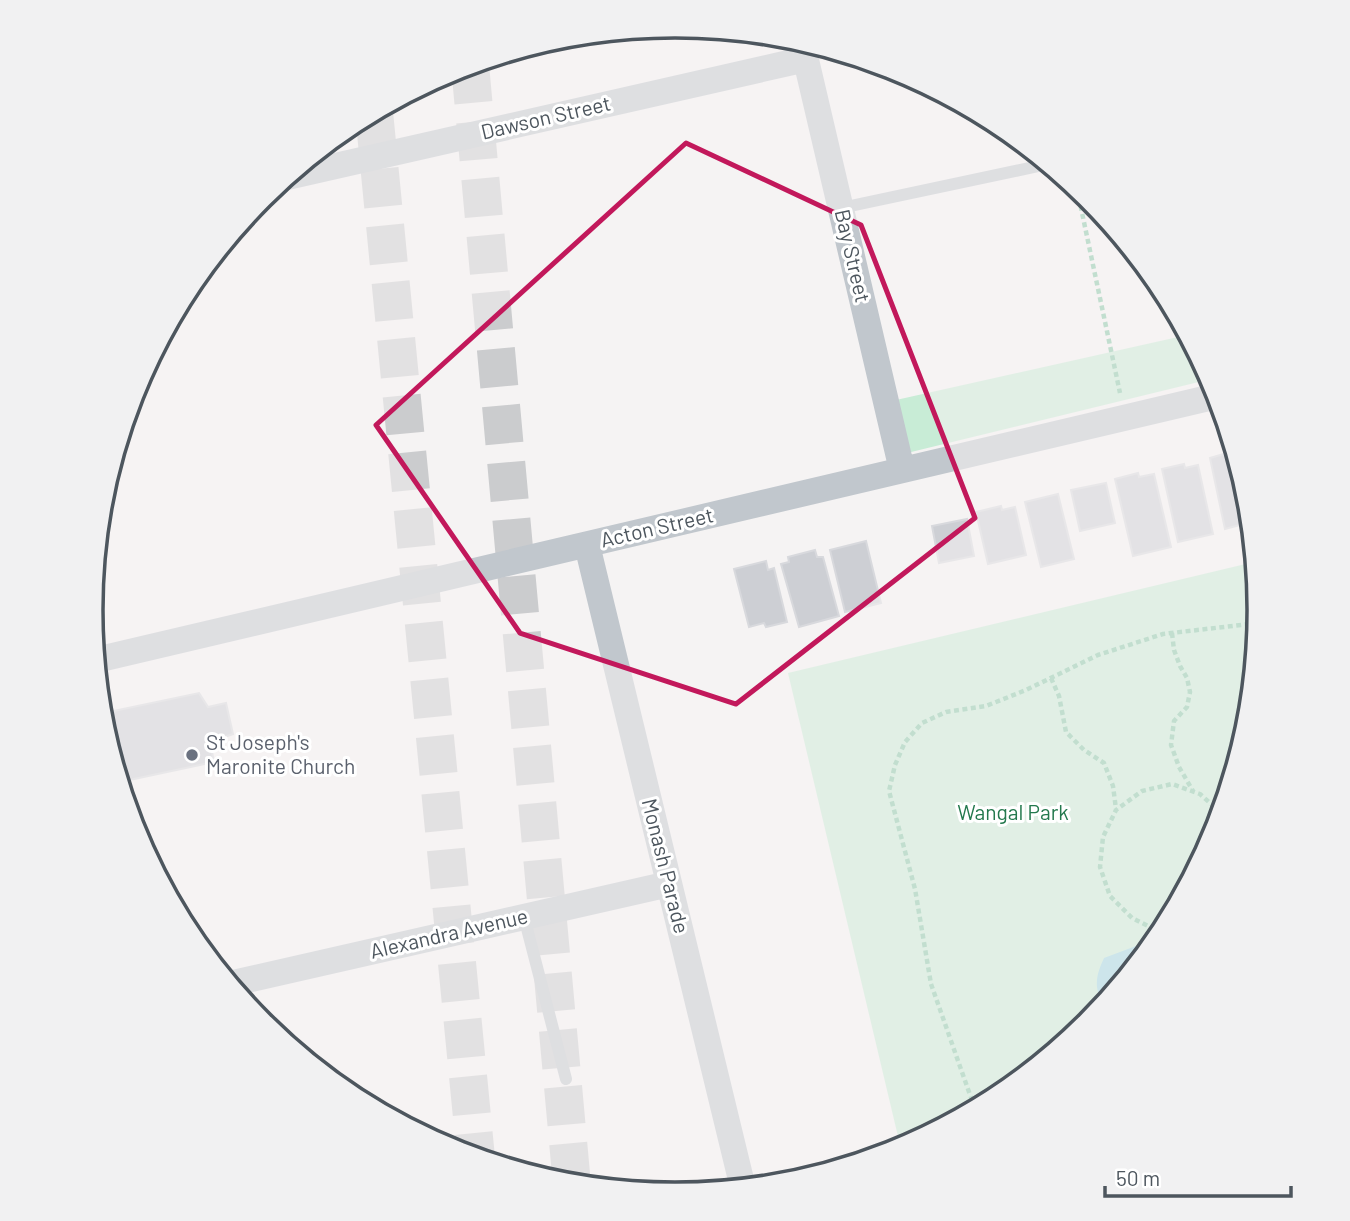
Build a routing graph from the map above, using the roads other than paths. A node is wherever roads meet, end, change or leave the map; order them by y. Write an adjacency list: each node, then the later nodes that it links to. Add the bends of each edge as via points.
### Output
1 (797, 52): 4 (street, Dawson Street)
2 (805, 53): 5 (street, Bay Street)
3 (1035, 167): 5 (lane)
4 (308, 172)
5 (841, 208): 7 (street, Bay Street)
6 (1206, 399): 7 (street, Acton Street)
7 (902, 470): 8 (street, Acton Street)
8 (587, 545): 9 (street, Acton Street); 10 (street, Monash Parade)
9 (105, 658)
10 (669, 884): 11 (street, Alexandra Avenue); 14 (street, Monash Parade)
11 (524, 917): 12 (street, Alexandra Avenue); 13 (lane)
12 (240, 982)
13 (566, 1079)
14 (741, 1179)

